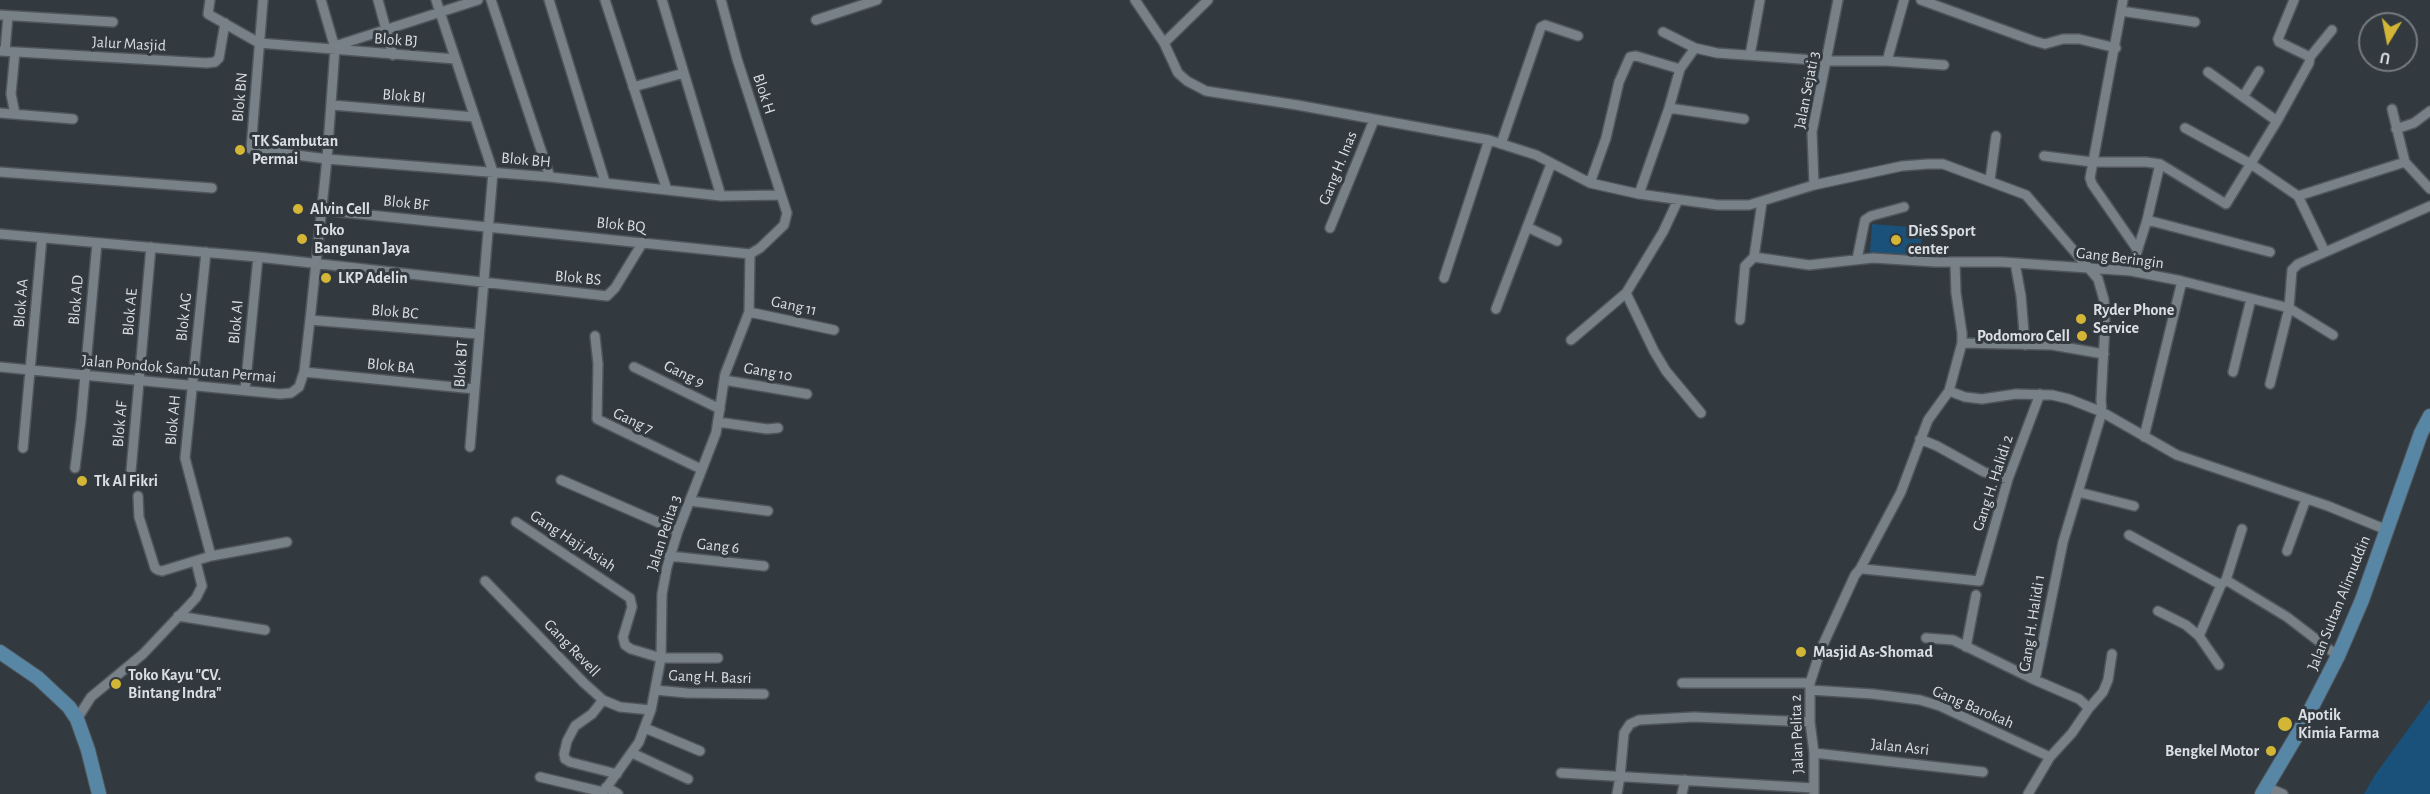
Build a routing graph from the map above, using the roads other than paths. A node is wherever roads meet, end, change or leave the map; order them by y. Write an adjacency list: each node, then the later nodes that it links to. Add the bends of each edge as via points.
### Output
1 (210, 0): 27 (street, via 208,14)
2 (263, 0): 32 (street)
3 (321, 0): 34 (street)
4 (378, 0): 28 (street)
5 (436, 0): 21 (street)
6 (478, 0): 21 (street)
7 (491, 0): 77 (street)
8 (549, 0): 79 (street)
9 (605, 0): 50 (street)
10 (662, 0): 49 (street)
11 (722, 0): 87 (street, Blok H)
12 (877, 0): 24 (street)
13 (1136, 0): 33 (street, Gang H. Halidi 1)
14 (1208, 0): 33 (street)
15 (1760, 0): 40 (street)
16 (1838, 0): 43 (street, Jalan Sejati 3)
17 (1904, 0): 44 (street)
18 (1921, 0): 36 (street, via 2045,44 2079,39)
19 (2123, 0): 22 (street)
20 (2294, 0): 41 (street, via 2278,39)
21 (440, 11): 28 (street); 42 (street)
22 (2121, 11): 26 (street); 36 (street)
23 (4, 16): 25 (street); 37 (street)
24 (816, 20)
25 (113, 21)
26 (2195, 22)
27 (225, 23): 32 (street); 38 (street, Jalur Masjid, via 215,62)
28 (388, 29): 34 (street); 39 (street)
29 (2332, 30): 41 (street)
30 (1663, 32): 35 (street)
31 (1578, 36): 67 (street, via 1541,27)
32 (259, 43): 34 (street, Blok BJ); 69 (street, Blok BN, via 251,149)
33 (1164, 43): 61 (street, Gang H. Halidi 1, via 1178,73 1206,91)
34 (335, 48): 39 (street, Blok BJ); 52 (street)
35 (1695, 48): 40 (street); 46 (street)
36 (2116, 48): 70 (street)
37 (2, 51): 38 (street, Jalur Masjid)
38 (15, 52): 57 (street, via 11,94)
39 (393, 55): 42 (street, Blok BJ)
40 (1750, 55): 43 (street)
41 (2310, 57): 62 (street)
42 (455, 59): 58 (street)
43 (1828, 61): 44 (street); 81 (street, Jalan Sejati 3, via 1812,132)
44 (1887, 61): 45 (street)
45 (1944, 65)
46 (1680, 69): 53 (street); 80 (street, via 1630,57)
47 (2259, 71): 51 (street)
48 (2208, 72): 51 (street)
49 (684, 73): 50 (street); 86 (street)
50 (633, 87): 84 (street)
51 (2243, 97): 62 (street)
52 (332, 105): 58 (street, Blok BI); 69 (street)
53 (1669, 108): 60 (street); 85 (street)
54 (2392, 109): 64 (street)
55 (2430, 111): 64 (street, via 2414,123)
56 (0, 113): 57 (street)
57 (15, 114): 59 (street)
58 (474, 117): 76 (street)
59 (73, 119)
60 (1744, 119)
61 (1374, 120): 66 (street, Gang H. Halidi 1); 97 (street, Gang H. Inas)
62 (2277, 121): 74 (street)
63 (2185, 128): 74 (street)
64 (2396, 129): 71 (street)
65 (1996, 136): 78 (street)
66 (1489, 140): 67 (street, Gang H. Halidi 1); 117 (street)
67 (1501, 144): 72 (street, Gang H. Halidi 1)
68 (2044, 156): 70 (street)
69 (327, 159): 76 (street, Blok BH); 93 (street)
70 (2092, 162): 73 (street); 104 (street, via 2092,184)
71 (2405, 162): 83 (street); 88 (street)
72 (1551, 164): 80 (street, Gang H. Halidi 1); 96 (street)
73 (2160, 164): 74 (street, via 2226,204); 94 (street)
74 (2251, 164): 88 (street)
75 (0, 172): 82 (street)
76 (493, 172): 77 (street, Blok BH); 95 (street, Blok BT)
77 (550, 177): 79 (street, Blok BH)
78 (1990, 180): 81 (street, Gang H. Halidi 1, via 1943,165 1916,164); 115 (street, Gang H. Halidi 1, via 2026,195)
79 (605, 183): 84 (street, Blok BH)
80 (1590, 183): 85 (street, Gang H. Halidi 1)
81 (1814, 185): 90 (street, Gang H. Halidi 1)
82 (212, 188)
83 (2430, 189)
84 (667, 190): 86 (street, Blok BH)
85 (1639, 194): 89 (street, Gang H. Halidi 1)
86 (721, 195): 87 (street, Blok BH)
87 (781, 195): 108 (street, via 786,223)
88 (2298, 196): 107 (street)
89 (1678, 200): 90 (street, Gang H. Halidi 1, via 1733,206); 120 (street)
90 (1762, 202): 110 (street)
91 (2430, 206): 107 (street)
92 (1904, 207): 111 (street, via 1865,220)
93 (321, 210): 95 (street, Blok BF); 114 (street)
94 (2147, 220): 104 (street); 106 (street)
95 (488, 227): 101 (street, Blok BQ); 119 (street, Blok BT)
96 (1527, 227): 100 (street); 123 (street)
97 (1330, 228)
98 (0, 234): 99 (street)
99 (42, 238): 102 (street); 137 (street, Blok AA)
100 (1557, 241)
101 (643, 242): 108 (street, Blok BQ); 119 (street, Blok BS, via 607,297)
102 (97, 243): 103 (street); 140 (street, Blok AD)
103 (151, 247): 105 (street); 141 (street, Blok AE)
104 (2138, 249): 116 (street)
105 (206, 252): 109 (street); 144 (street, Blok AG)
106 (2270, 252)
107 (2325, 252): 122 (street, via 2292,270)
108 (750, 254): 124 (street)
109 (258, 257): 114 (street); 146 (street, Blok AI)
110 (1754, 257): 111 (street, Gang Beringin, via 1809,265); 126 (street, via 1745,266)
111 (1857, 259): 112 (street, Gang Beringin)
112 (1955, 262): 113 (street, Gang Beringin); 132 (street)
113 (2014, 262): 115 (street, Gang Beringin); 133 (street, via 2022,296)
114 (315, 264): 119 (street); 125 (street)
115 (2091, 270): 116 (street, Gang Beringin); 134 (street, Gang H. Halidi 1, via 2104,300)
116 (2131, 272): 118 (street, Gang Beringin)
117 (1444, 278)
118 (2182, 281): 121 (street, Gang Beringin); 156 (street)
119 (483, 283): 128 (street, Blok BT)
120 (1626, 293): 131 (street); 152 (street, via 1666,371)
121 (2250, 299): 122 (street, Gang Beringin); 139 (street)
122 (2289, 308): 129 (street, Gang Beringin); 143 (street)
123 (1496, 309)
124 (749, 312): 127 (street, Gang 11); 142 (street, Jalan Pelita 3)
125 (310, 320): 128 (street, Blok BC); 138 (street)
126 (1740, 320)
127 (834, 330)
128 (478, 334): 145 (street, Blok BT)
129 (2333, 335)
130 (595, 336): 161 (street, Gang 7, via 597,419)
131 (1571, 340)
132 (1962, 343): 133 (street); 147 (street)
133 (2025, 345): 134 (street, via 2052,345)
134 (2104, 354): 151 (street, Gang H. Halidi 1)
135 (634, 367): 150 (street, Gang 9)
136 (0, 368): 137 (street, Jalan Pondok Sambutan Permai)
137 (30, 371): 140 (street, Jalan Pondok Sambutan Permai); 159 (street, Blok AA)
138 (304, 372): 145 (street, Blok BA); 146 (street, Jalan Pondok Sambutan Permai, via 299,387 291,393)
139 (2233, 372)
140 (84, 375): 141 (street, Jalan Pondok Sambutan Permai); 160 (street, Blok AD)
141 (139, 379): 144 (street, Jalan Pondok Sambutan Permai); 162 (street, Blok AF)
142 (724, 380): 148 (street, Gang 10); 150 (street, Jalan Pelita 3)
143 (2270, 384)
144 (191, 385): 146 (street, Jalan Pondok Sambutan Permai); 178 (street, Blok AH, via 186,461)
145 (474, 389): 158 (street, Blok BT)
146 (245, 390)
147 (1949, 391): 149 (street, via 1982,399); 157 (street, Jalan Pelita 2, via 1928,420)
148 (807, 394)
149 (2040, 394): 151 (street, via 2069,399); 163 (street, Gang H. Halidi 2)
150 (720, 409): 154 (street, Jalan Pelita 3)
151 (2102, 412): 156 (street); 165 (street, Gang H. Halidi 1)
152 (1701, 413)
153 (2430, 416): 173 (main road, Jalan Sultan Alimuddin)
154 (718, 422): 155 (street); 161 (street, Jalan Pelita 3)
155 (778, 428)
156 (2144, 437): 167 (street, via 2208,467)
157 (1920, 440): 163 (street, via 1984,472); 182 (street, Jalan Pelita 2, via 1902,492)
158 (470, 447)
159 (23, 448)
160 (75, 468)
161 (701, 469): 168 (street, Jalan Pelita 3)
162 (131, 471)
163 (2008, 479): 182 (street, Gang H. Halidi 2, via 1979,581)
164 (561, 480): 174 (street)
165 (2079, 492): 169 (street); 198 (street, Gang H. Halidi 1, via 2055,574)
166 (138, 496): 180 (street, via 139,517 155,567 162,571)
167 (2306, 499): 173 (street); 177 (street)
168 (690, 501): 170 (street); 174 (street, Jalan Pelita 3)
169 (2134, 506)
170 (768, 511)
171 (516, 522): 195 (street, Gang Haji Asiah, via 625,594 632,607 623,638 625,645)
172 (2242, 529): 184 (street)
173 (2387, 530): 194 (main road, Jalan Sultan Alimuddin)
174 (678, 531): 179 (street, Jalan Pelita 3)
175 (2129, 535): 184 (street)
176 (287, 542): 178 (street)
177 (2287, 551)
178 (211, 556): 180 (street)
179 (669, 556): 181 (street, Gang 6); 195 (street, Jalan Pelita 3, via 662,594)
180 (196, 562): 187 (street, via 200,592)
181 (764, 566)
182 (1857, 572): 200 (street, Jalan Pelita 2, via 1821,650)
183 (485, 581): 203 (street, Gang Revell)
184 (2223, 582): 189 (street); 194 (street, via 2287,617)
185 (1976, 595): 191 (street)
186 (2158, 611): 189 (street)
187 (178, 616): 188 (street); 206 (street, via 143,654 91,697)
188 (265, 630)
189 (2199, 636): 197 (street)
190 (1926, 638): 191 (street, via 1953,640)
191 (1966, 647): 198 (street)
192 (0, 652): 206 (main road, via 38,678)
193 (2112, 654): 204 (street, via 2103,692)
194 (2338, 656): 223 (main road, Jalan Sultan Alimuddin)
195 (661, 658): 196 (street); 201 (street, Jalan Pelita 3)
196 (718, 658)
197 (2219, 665)
198 (2036, 680): 204 (street, Gang H. Halidi 1, via 2079,699)
199 (1682, 683): 200 (street, Gang Barokah, via 1758,682)
200 (1810, 687): 207 (street, Jalan Pelita 2); 212 (street, Gang Barokah, via 1920,700)
201 (655, 690): 202 (street, Gang H. Basri); 205 (street, Jalan Pelita 3)
202 (764, 694)
203 (603, 700): 205 (street, Gang Revell); 215 (street, via 575,726 564,754 570,762)
204 (2089, 708): 212 (street)
205 (651, 711): 208 (street, Jalan Pelita 3)
206 (77, 719): 224 (main road)
207 (1810, 722): 211 (street, Jalan Pelita 2); 217 (street, via 1703,717 1639,720 1624,733)
208 (645, 728): 209 (street); 210 (street, Jalan Pelita 3)
209 (700, 751)
210 (632, 753): 215 (street, Jalan Pelita 3); 218 (street)
211 (1814, 753): 213 (street, Jalan Asri); 222 (street, Jalan Pelita 2)
212 (2050, 757): 228 (street)
213 (1983, 772)
214 (1561, 773): 217 (street)
215 (616, 774): 221 (street, Jalan Pelita 3)
216 (540, 777): 221 (street)
217 (1620, 777): 219 (street); 226 (street)
218 (688, 779)
219 (1685, 780): 220 (street); 227 (street)
220 (1751, 789): 222 (street)
221 (604, 791): 225 (street)
222 (1813, 791)
223 (2264, 791): 229 (street)
224 (99, 794)
225 (618, 794)
226 (1617, 794)
227 (1682, 794)
228 (2028, 794)
229 (2283, 794)

